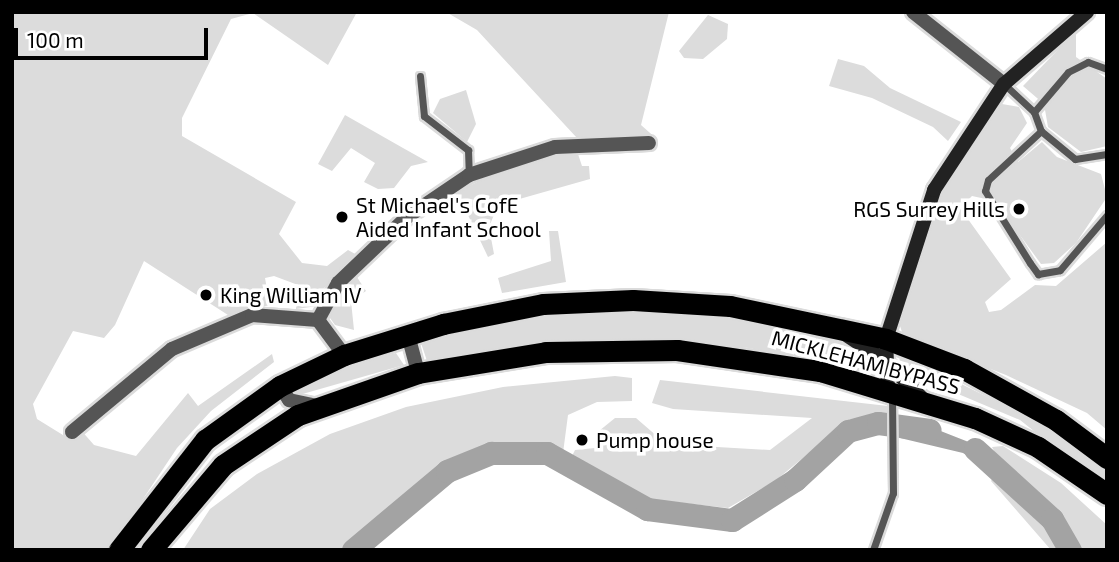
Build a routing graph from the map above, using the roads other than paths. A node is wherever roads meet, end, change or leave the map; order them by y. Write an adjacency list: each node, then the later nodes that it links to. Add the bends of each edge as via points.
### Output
1 (913, 12): 5 (street)
2 (1087, 12): 5 (main road)
3 (1107, 69): 6 (lane, via 1088,62 1069,72)
4 (420, 76): 10 (lane, via 424,116 468,150)
5 (1004, 84): 6 (lane); 14 (main road, via 934,191)
6 (1034, 112): 7 (lane)
7 (1041, 131): 9 (lane, via 1076,159); 11 (lane, via 988,180 985,191 1038,274 1060,270)
8 (649, 143): 10 (street, via 555,147)
9 (1107, 154)
10 (469, 175): 12 (street, via 407,217 338,284)
11 (1107, 215)
12 (318, 320): 15 (street); 21 (street, via 251,315 195,336 150,363)
13 (408, 335): 14 (highway, MICKLEHAM BYPASS, via 518,308 633,300 730,306 825,323); 15 (highway, MICKLEHAM BYPASS); 16 (street)
14 (885, 350): 18 (main road); 19 (main road); 22 (highway, MICKLEHAM BYPASS, via 964,369 1056,420)
15 (344, 355): 17 (highway, MICKLEHAM BYPASS)
16 (418, 373): 18 (highway, MICKLEHAM BYPASS, via 546,352 638,348 767,360); 20 (highway, MICKLEHAM BYPASS)
17 (280, 386): 20 (street, via 289,400); 24 (highway, MICKLEHAM BYPASS, via 205,440)
18 (892, 397): 19 (highway, MICKLEHAM BYPASS); 26 (lane, via 893,493)
19 (925, 401): 23 (highway, MICKLEHAM BYPASS, via 1038,447)
20 (318, 406): 25 (highway, MICKLEHAM BYPASS, via 223,465)
21 (72, 432)
22 (1107, 458)
23 (1107, 494)
24 (119, 550)
25 (150, 550)
26 (873, 550)

